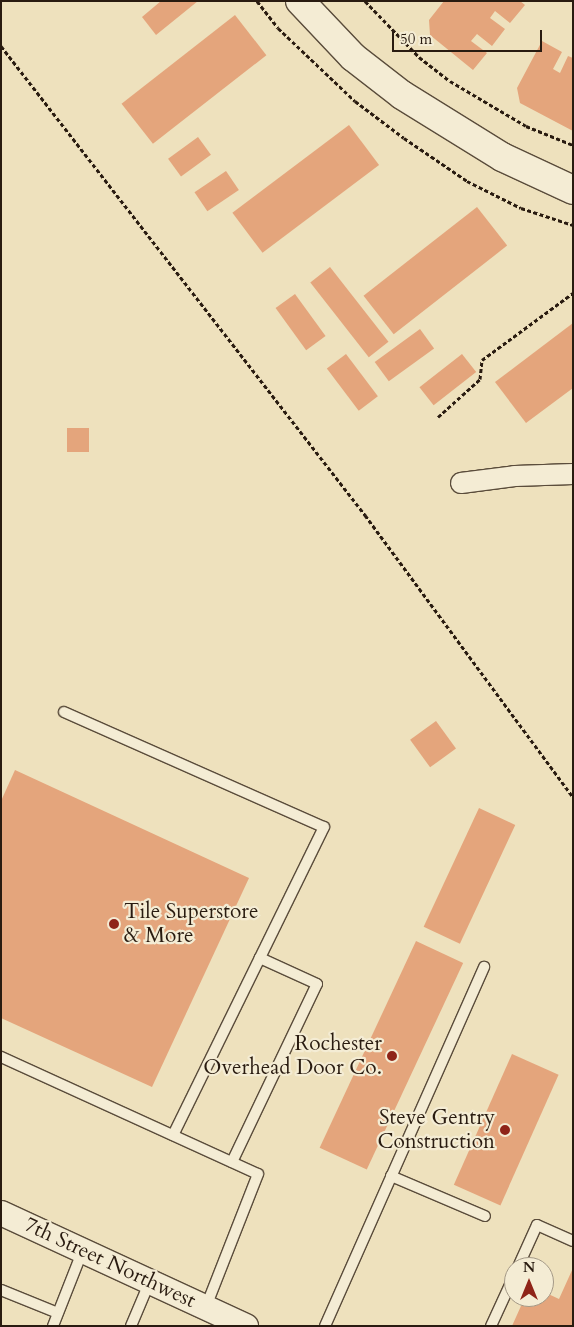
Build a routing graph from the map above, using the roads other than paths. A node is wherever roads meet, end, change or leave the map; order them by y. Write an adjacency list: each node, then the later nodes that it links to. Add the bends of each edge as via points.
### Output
1 (300, 1): 2 (main road, via 353,57 402,95 502,157)
2 (573, 190)
3 (573, 474): 4 (street, via 516,476)
4 (461, 483)
5 (64, 712): 6 (lane, via 324,827)
6 (260, 958): 9 (lane); 10 (lane, via 317,984)
7 (484, 967): 11 (lane)
8 (1, 1057): 9 (lane)
9 (173, 1135): 10 (lane)
10 (232, 1162): 20 (lane, via 258,1174)
11 (391, 1176): 13 (lane); 25 (lane)
12 (1, 1213): 15 (street, 7th Street Northwest)
13 (485, 1216)
14 (573, 1242): 16 (lane, via 537,1225)
15 (83, 1250): 17 (street, 7th Street Northwest); 21 (lane)
16 (523, 1257)
17 (150, 1281): 20 (street, 7th Street Northwest); 23 (lane)
18 (1, 1290): 21 (lane)
19 (504, 1298): 26 (lane)
20 (206, 1307): 24 (street, 7th Street Northwest)
21 (58, 1313): 22 (lane)
22 (53, 1326)
23 (131, 1326)
24 (246, 1326)
25 (325, 1326)
26 (491, 1326)

